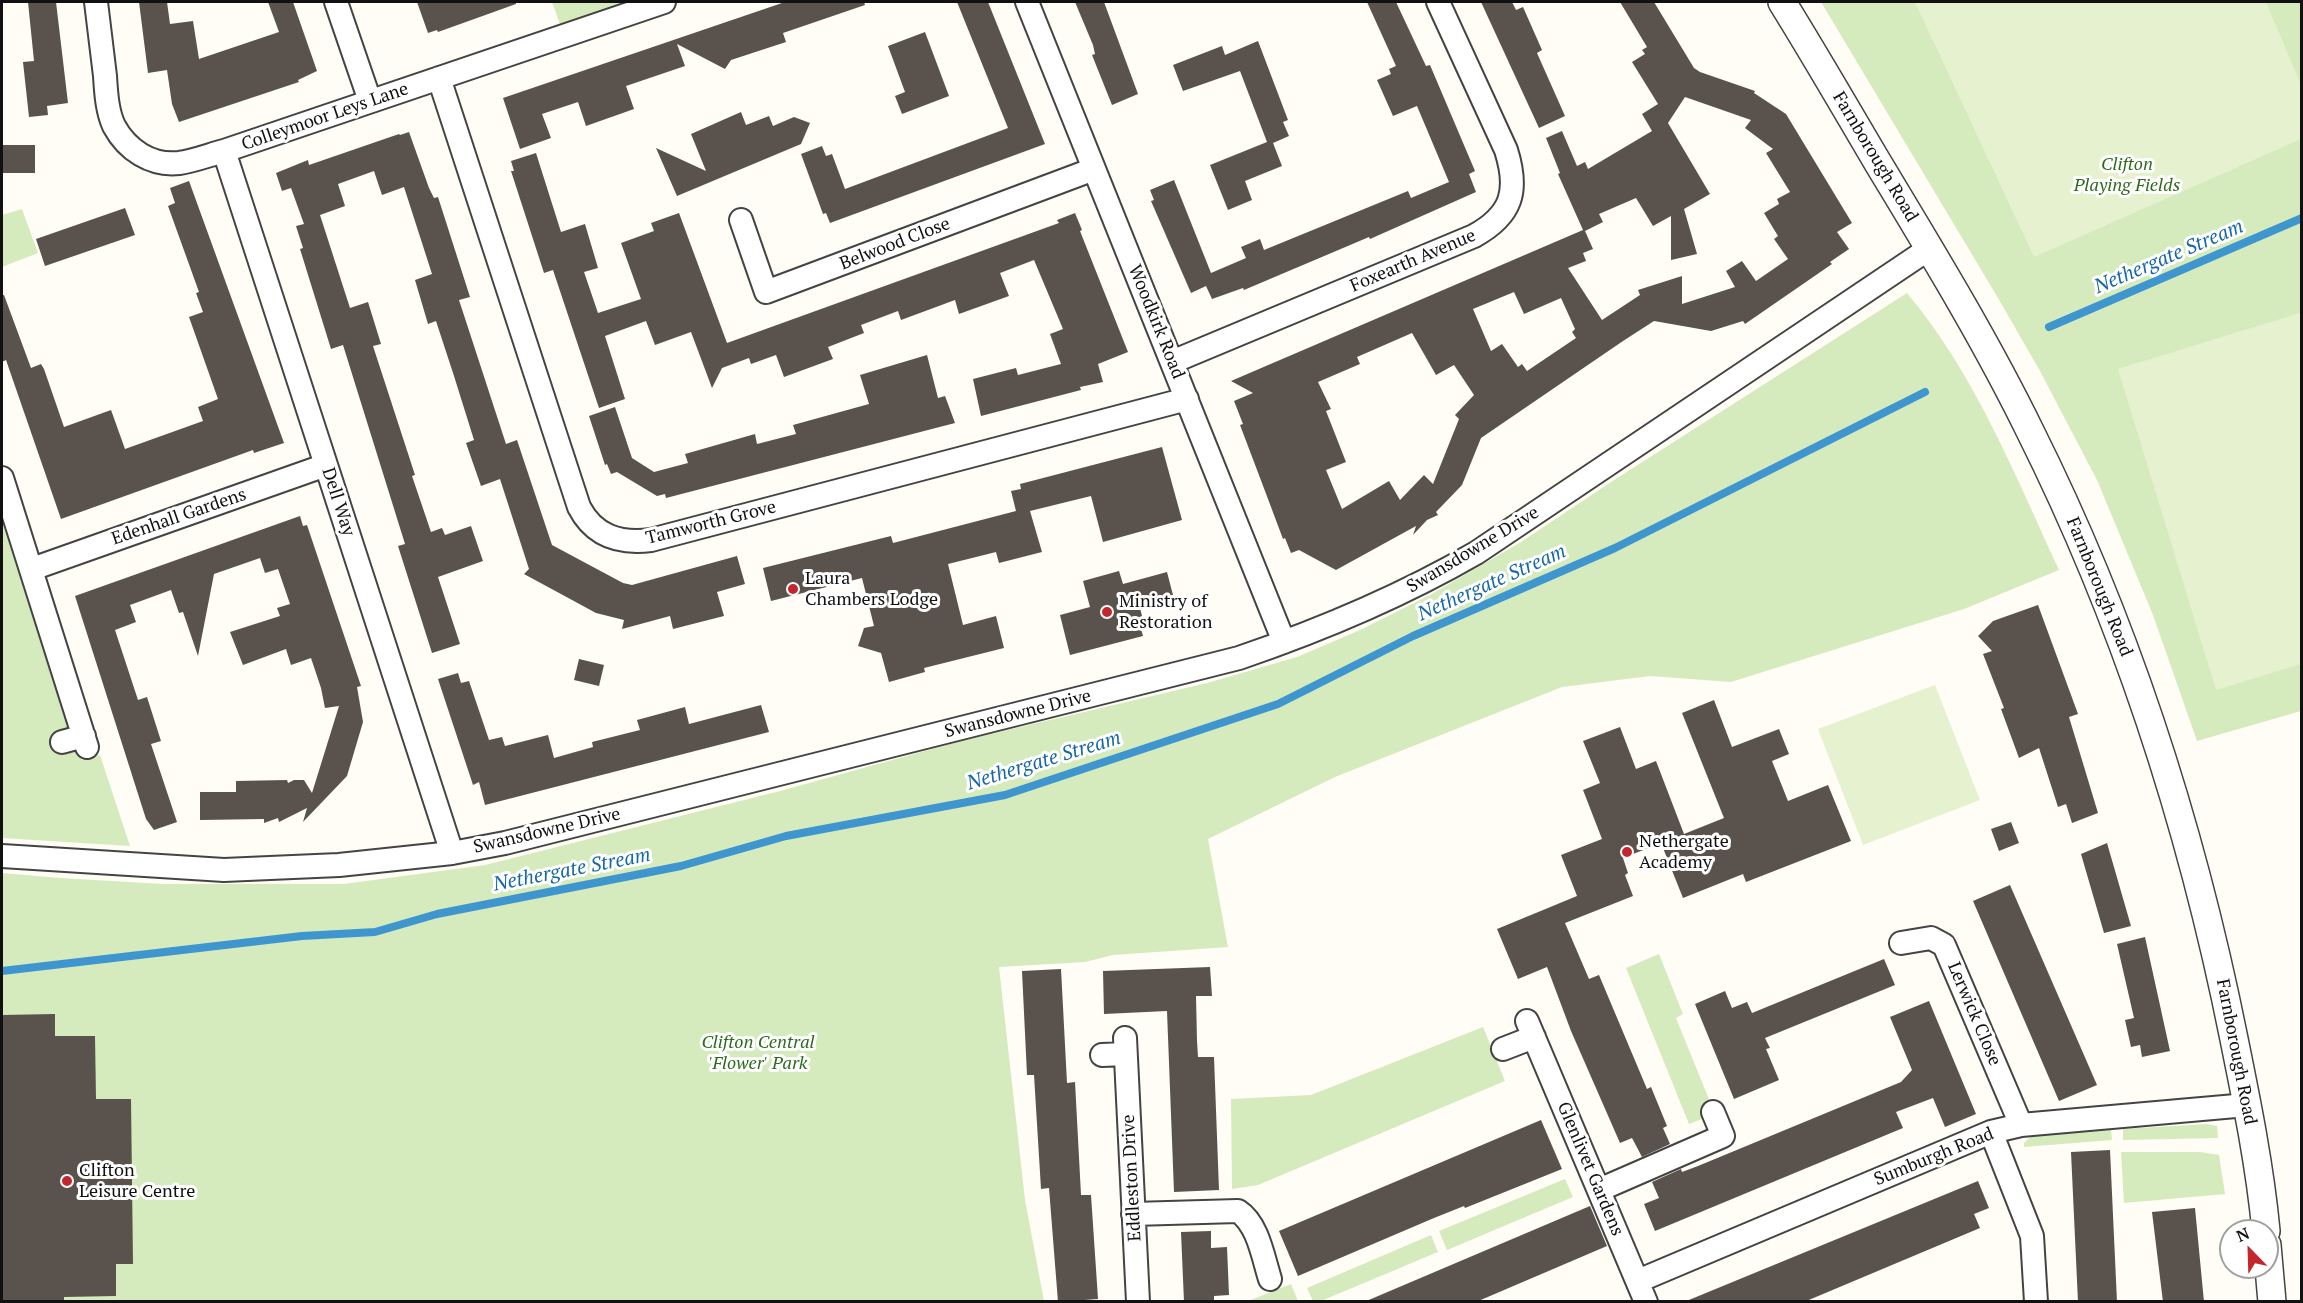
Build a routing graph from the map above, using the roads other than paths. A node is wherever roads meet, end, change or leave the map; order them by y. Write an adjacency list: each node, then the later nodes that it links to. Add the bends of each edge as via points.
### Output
1 (96, 2): 9 (street, Colleymoor Leys Lane, via 108,104 123,139 143,156 165,162)
2 (336, 2): 8 (street)
3 (664, 2): 7 (street, Colleymoor Leys Lane)
4 (1027, 2): 10 (street, Woodkirk Road)
5 (1438, 2): 13 (street, Foxearth Avenue, via 1511,166 1512,192 1500,218 1474,236)
6 (1782, 2): 12 (street, Farnborough Road)
7 (439, 78): 8 (street, Colleymoor Leys Lane); 14 (street, Tamworth Grove, via 579,507 585,519 603,535 626,542 651,540)
8 (370, 101): 9 (street, Colleymoor Leys Lane)
9 (224, 151): 15 (street, Dell Way)
10 (1095, 169): 11 (street, Belwood Close, via 766,292); 13 (street, Woodkirk Road)
11 (741, 220)
12 (1930, 248): 18 (street, Swansdowne Drive, via 1476,553 1356,615); 25 (street, Farnborough Road, via 2030,430 2124,643 2200,885)
13 (1172, 362): 14 (street, Woodkirk Road)
14 (1187, 399): 18 (street, Woodkirk Road)
15 (326, 465): 17 (street, Edenhall Gardens); 20 (street, Dell Way)
16 (2, 478): 17 (street)
17 (32, 569): 19 (street, via 86,741)
18 (1284, 642): 20 (street, Swansdowne Drive, via 1239,658 517,840)
19 (62, 742)
20 (452, 853): 21 (street, Swansdowne Drive, via 339,865 224,870)
21 (2, 856)
22 (1901, 943): 27 (street, Lerwick Close, via 1931,938 1944,945)
23 (1503, 1049): 29 (street, Glenlivet Gardens, via 1530,1029)
24 (1102, 1056): 30 (street, Eddleston Drive, via 1125,1046)
25 (2247, 1105): 27 (street, Sumburgh Road); 31 (street, Farnborough Road)
26 (1713, 1112): 29 (street, via 1723,1136)
27 (2021, 1125): 28 (street, Sumburgh Road)
28 (1991, 1132): 34 (street, Sumburgh Road); 37 (street, via 2032,1236)
29 (1599, 1190): 34 (street, Glenlivet Gardens)
30 (1133, 1214): 32 (street, via 1238,1211 1252,1226); 35 (street, Eddleston Drive)
31 (2265, 1219)
32 (1270, 1279)
33 (2270, 1279): 38 (street)
34 (1638, 1281): 36 (street, Glenlivet Gardens)
35 (1138, 1302)
36 (1646, 1302)
37 (2036, 1302)
38 (2272, 1302)

